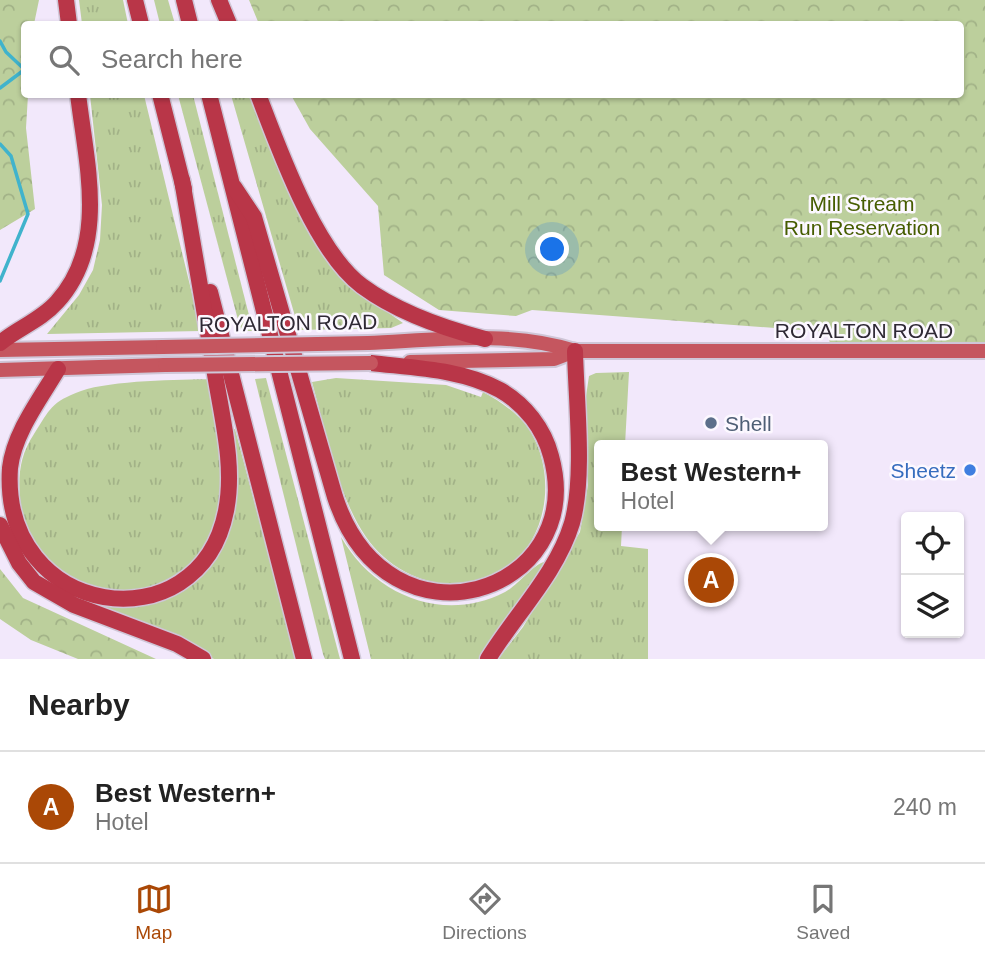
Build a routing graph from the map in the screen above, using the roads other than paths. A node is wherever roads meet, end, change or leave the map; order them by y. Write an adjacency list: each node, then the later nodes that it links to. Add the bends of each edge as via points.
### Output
1 (66, 0): 5 (highway)
2 (135, 0): 6 (highway)
3 (184, 0): 7 (highway)
4 (219, 0): 8 (highway)
5 (69, 21)
6 (140, 21)
7 (189, 21)
8 (228, 21)
9 (78, 98): 16 (highway, via 91,203 84,258 57,302)
10 (161, 98): 13 (highway)
11 (210, 98): 14 (highway)
12 (260, 98): 15 (highway, via 286,167 323,241 361,285 408,312)
13 (182, 180): 21 (highway, via 225,433 229,494 226,514 207,555 176,583 132,598 89,596 60,583 26,551 9,508 10,467 16,443); 25 (highway)
14 (234, 187): 20 (highway, via 254,218 335,497 351,537 382,571 420,591 469,593 512,575 538,547 554,506 554,466 533,418 500,390 470,378); 26 (highway)
15 (485, 339): 17 (main road, ROYALTON ROAD, bridge); 18 (main road, ROYALTON ROAD, via 549,343)
16 (0, 343)
17 (0, 350)
18 (575, 351): 19 (main road, ROYALTON ROAD); 20 (main road, ROYALTON ROAD, via 554,359); 27 (highway, via 576,481 571,524 549,570)
19 (985, 351)
20 (371, 363): 21 (main road, ROYALTON ROAD, bridge)
21 (58, 369): 22 (main road, ROYALTON ROAD)
22 (0, 370)
23 (0, 525): 24 (highway, via 34,582 74,605 177,644)
24 (203, 659)
25 (304, 659)
26 (352, 659)
27 (488, 659)

